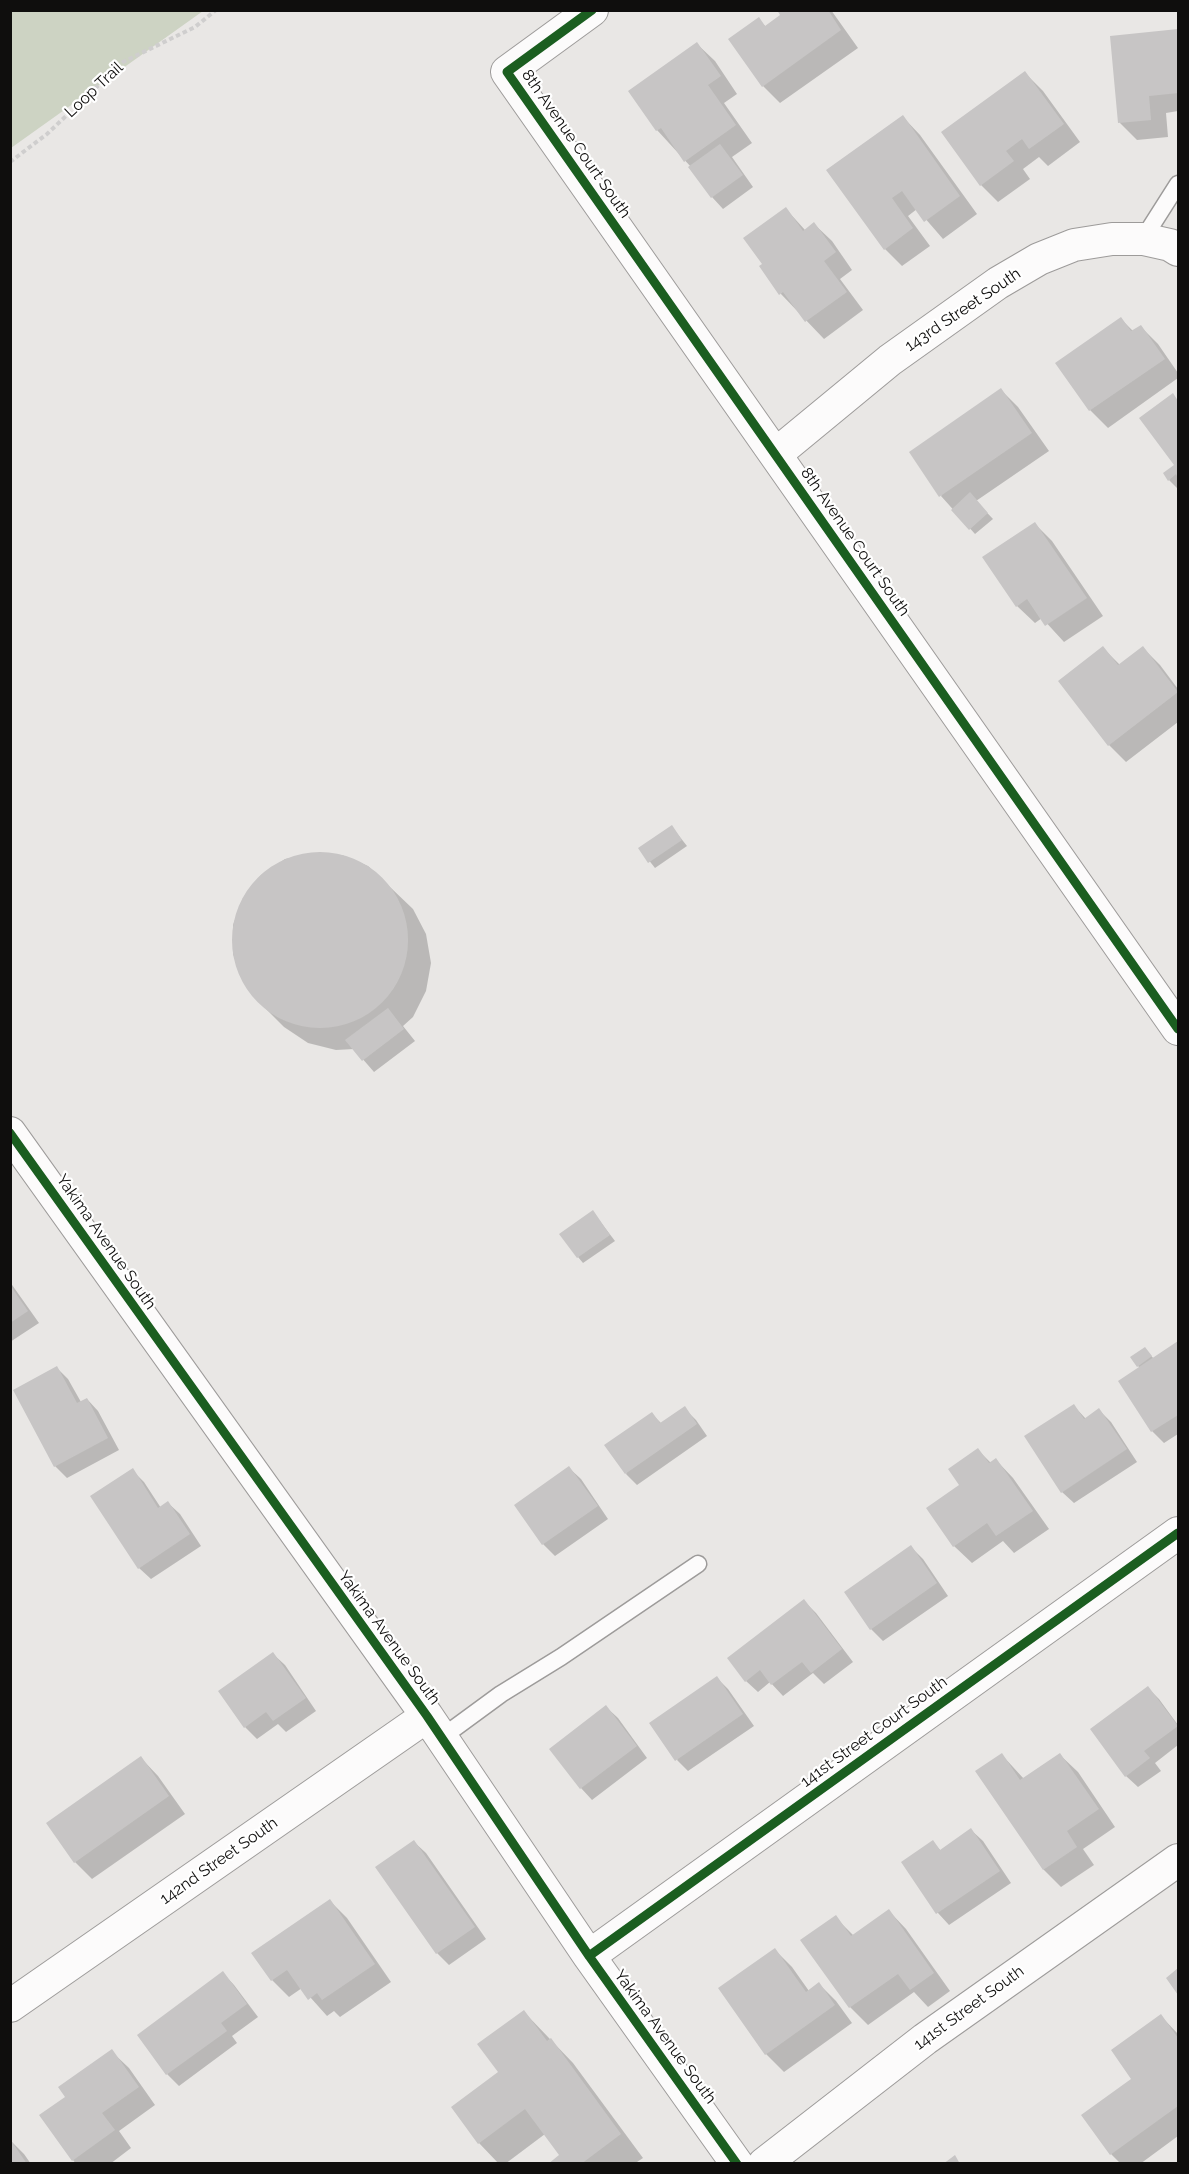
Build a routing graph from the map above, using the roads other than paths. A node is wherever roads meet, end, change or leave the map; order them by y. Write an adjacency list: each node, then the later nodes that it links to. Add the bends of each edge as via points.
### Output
1 (592, 10): 5 (street, 8th Avenue Court South, via 507,72)
2 (1179, 184): 3 (lane)
3 (1143, 239): 4 (street, 143rd Street South); 5 (street, 143rd Street South, via 1074,245 1039,259 998,283 890,360)
4 (1179, 250)
5 (776, 454): 6 (street, 8th Avenue Court South)
6 (1179, 1029)
7 (10, 1133): 10 (street, Yakima Avenue South)
8 (1179, 1533): 12 (street, 141st Street Court South)
9 (698, 1564): 10 (lane, via 561,1657 501,1694)
10 (434, 1727): 12 (street, Yakima Avenue South); 13 (street, 142nd Street South)
11 (1179, 1860): 15 (street, 141st Street South, via 925,2039)
12 (589, 1956): 14 (street, Yakima Avenue South)
13 (10, 2006)
14 (737, 2163)
15 (764, 2163)

